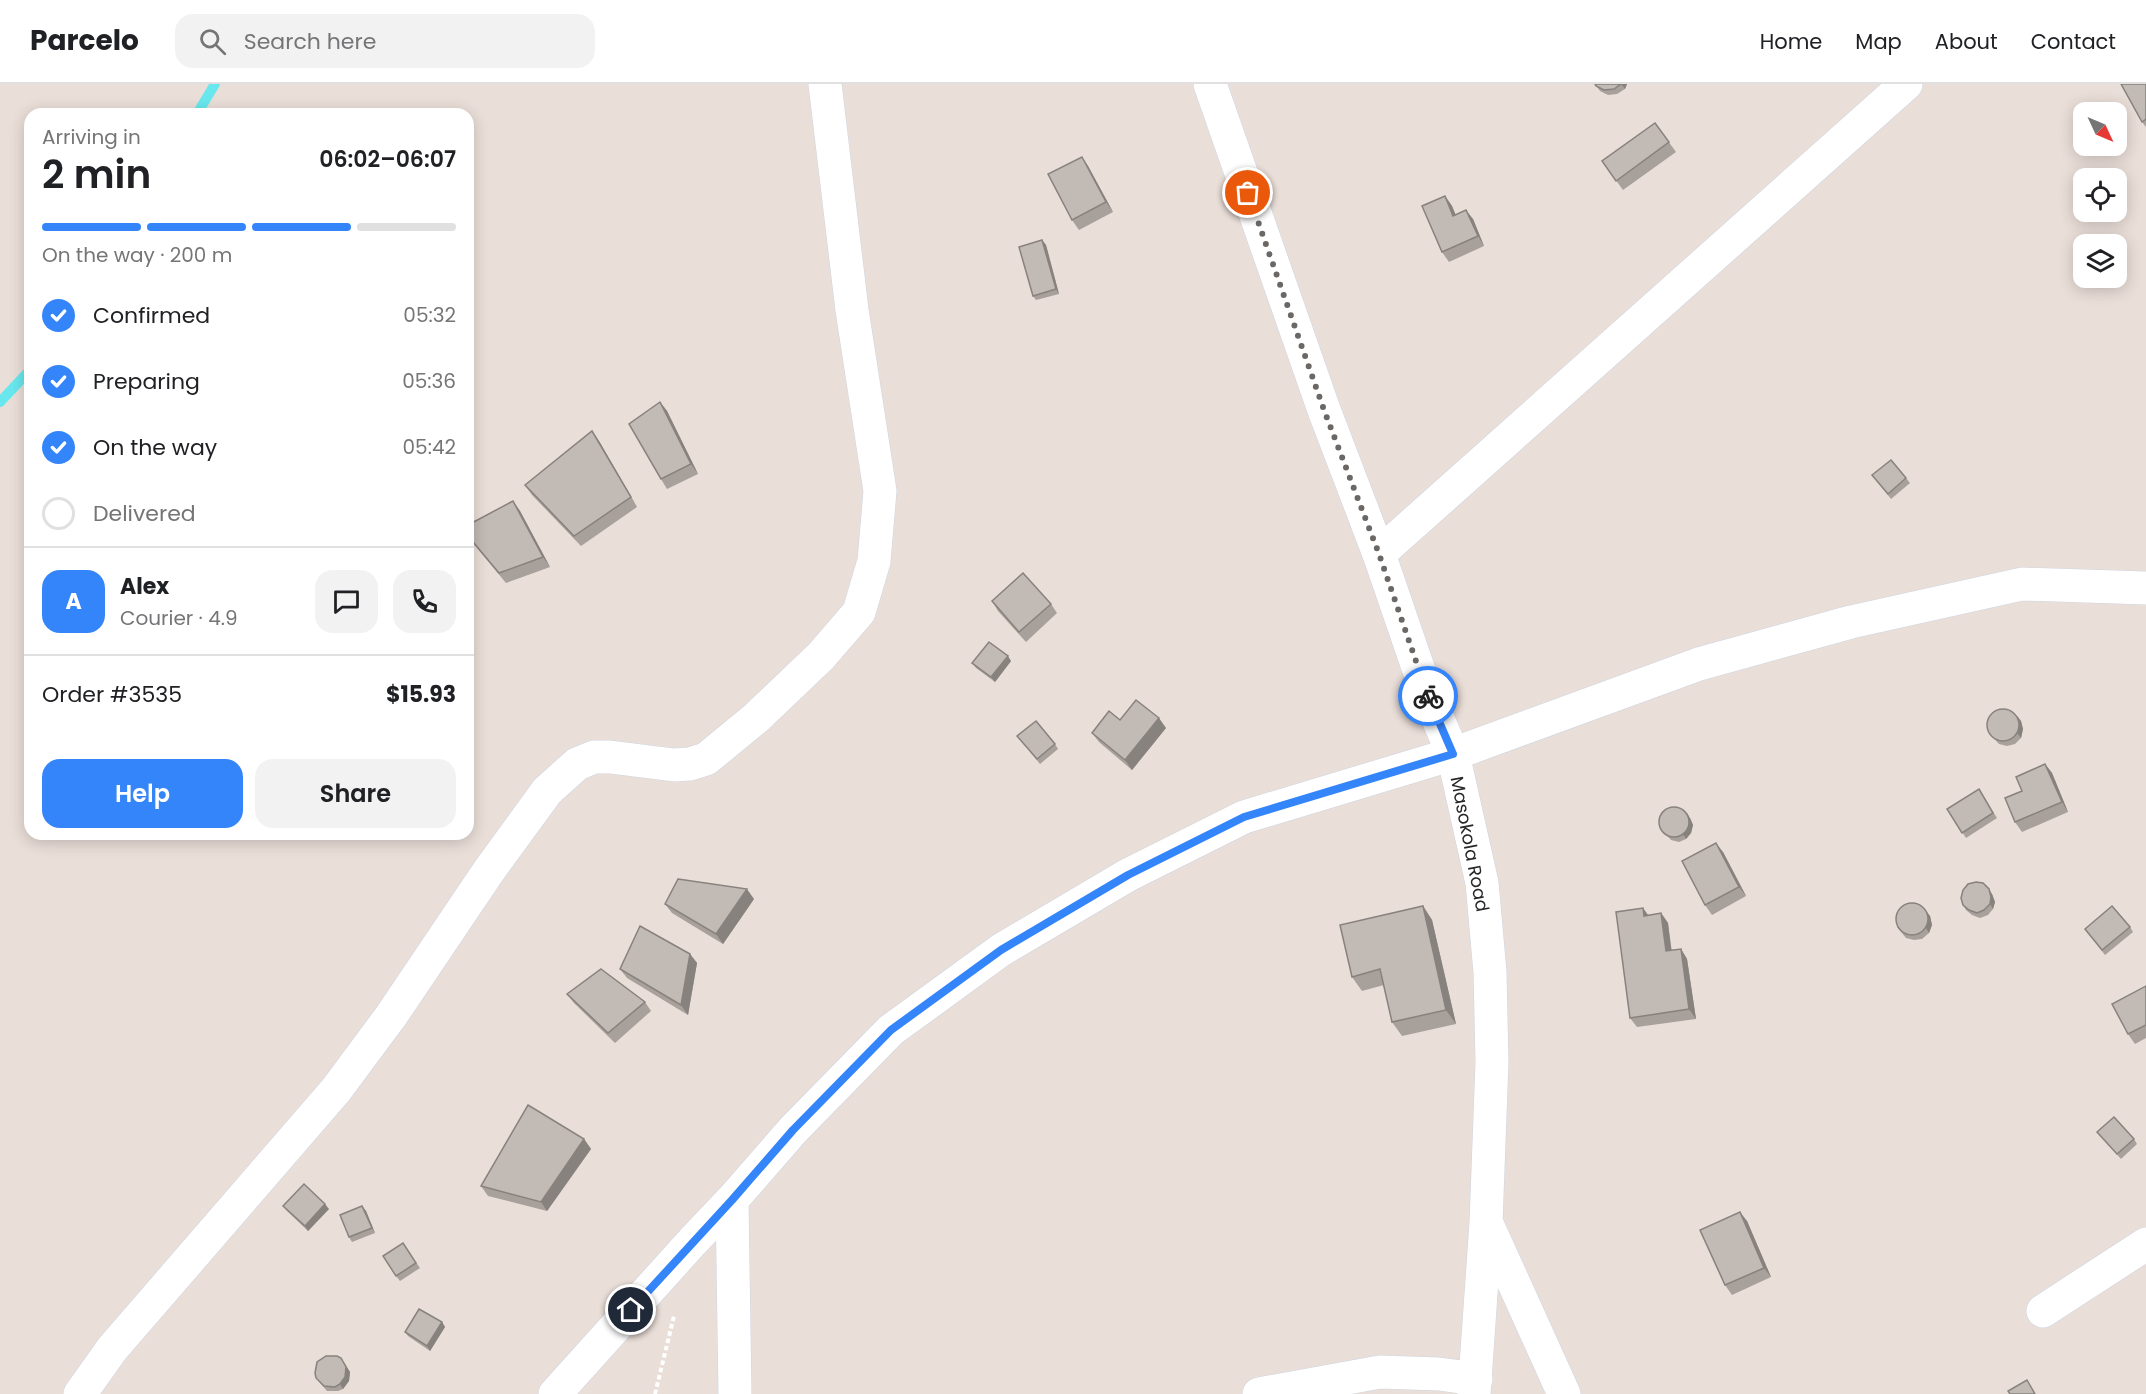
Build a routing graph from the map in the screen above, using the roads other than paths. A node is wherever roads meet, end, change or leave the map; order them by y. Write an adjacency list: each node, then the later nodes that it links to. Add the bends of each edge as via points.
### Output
1 (825, 84): 12 (street, via 852,310 880,490 874,561 859,612 813,664 706,759 674,765 594,757 577,764 547,791 336,1090 112,1349)
2 (1210, 84): 4 (street, Masokola Road, via 1324,410)
3 (1906, 84): 4 (street)
4 (1379, 554): 6 (street, Masokola Road, via 1426,691)
5 (2146, 588): 6 (street, via 2022,584 1851,622 1699,664)
6 (1453, 754): 7 (street, via 1244,817 1128,875 1001,950 891,1030 793,1130); 8 (street, Masokola Road, via 1482,883 1490,972 1492,1062)
7 (732, 1200): 13 (street); 14 (street)
8 (1486, 1223): 11 (street, Masokola Road); 16 (street)
9 (2146, 1244): 10 (street)
10 (2043, 1311)
11 (1475, 1386): 15 (street, via 1439,1374 1380,1372)
12 (80, 1394)
13 (555, 1394)
14 (735, 1394)
15 (1259, 1394)
16 (1564, 1394)

